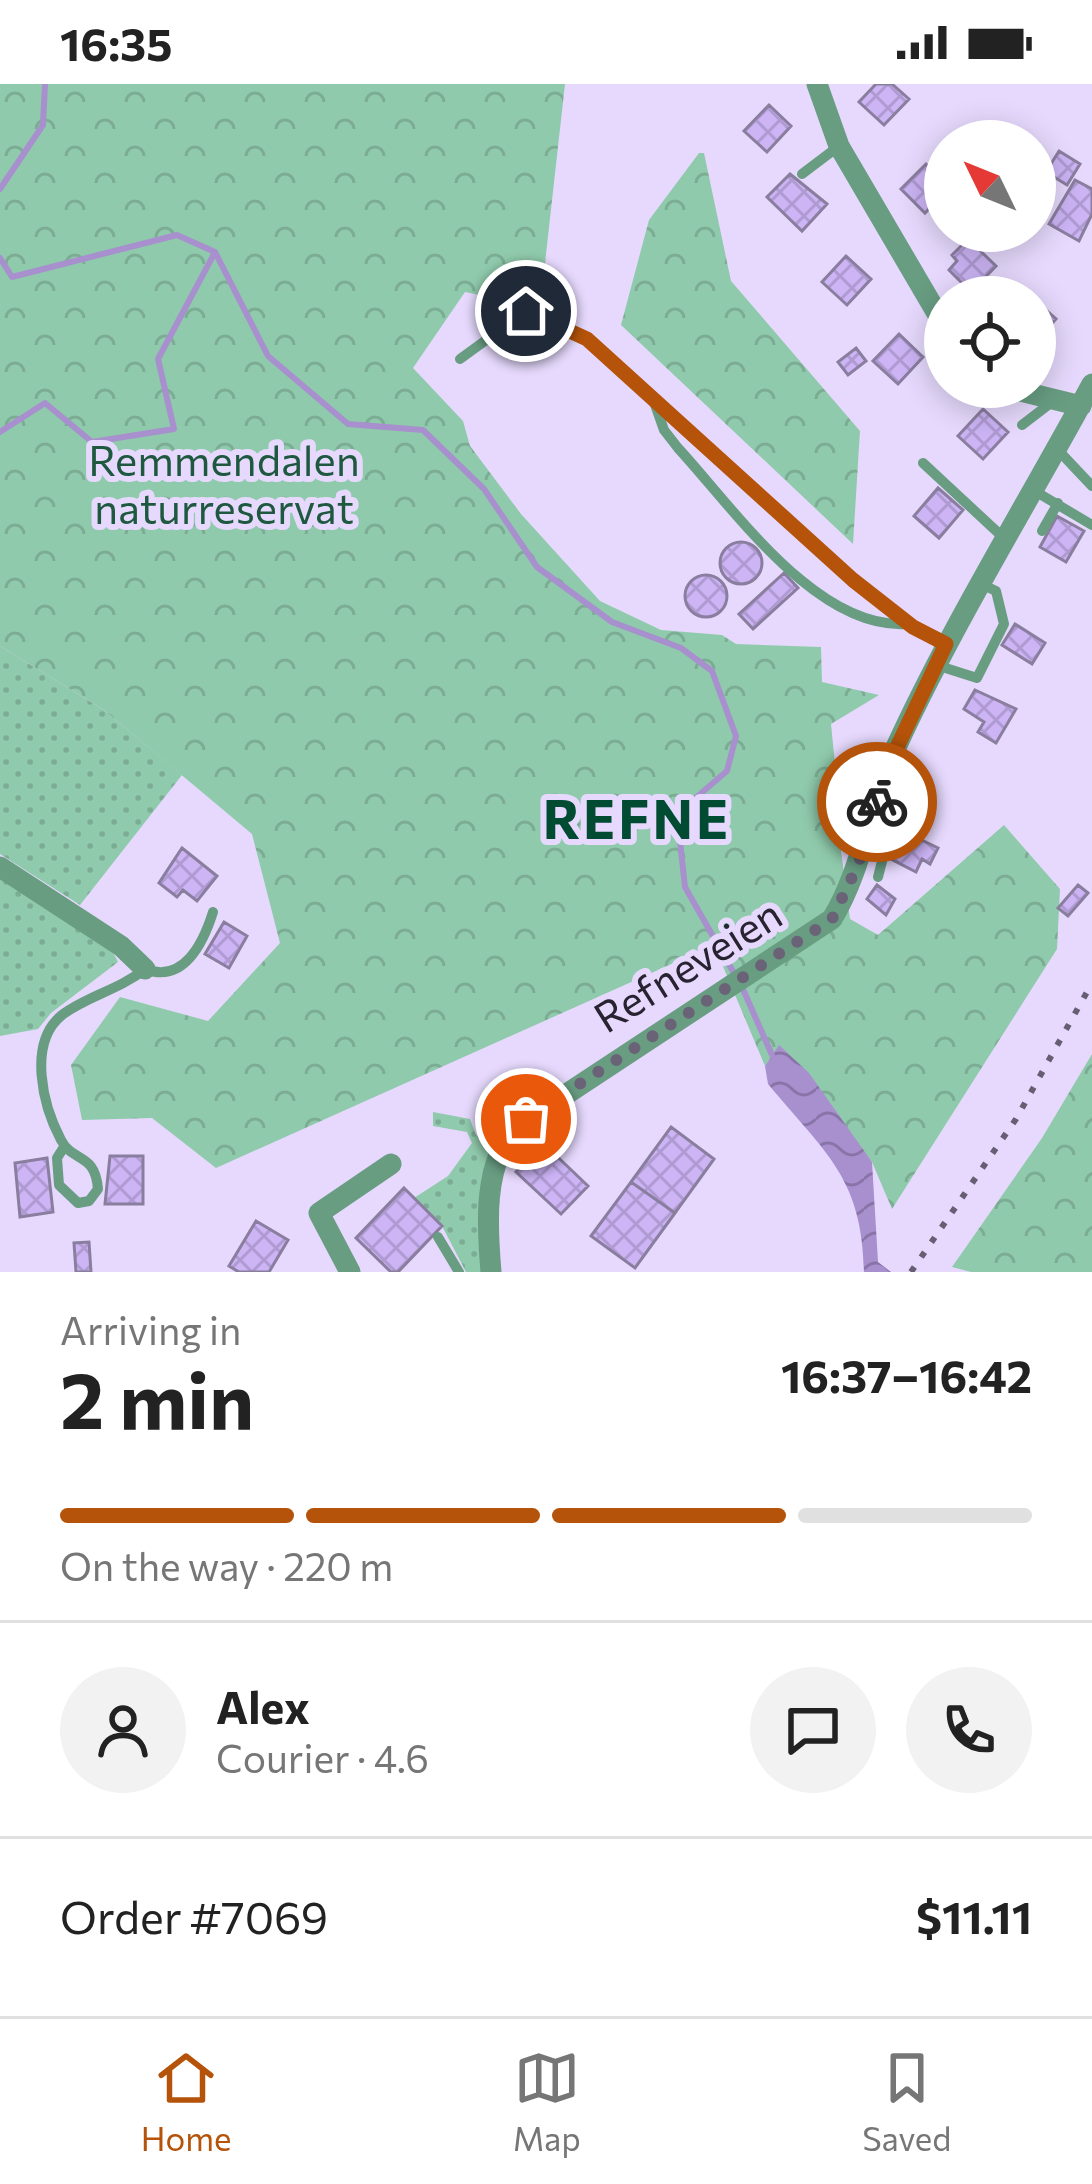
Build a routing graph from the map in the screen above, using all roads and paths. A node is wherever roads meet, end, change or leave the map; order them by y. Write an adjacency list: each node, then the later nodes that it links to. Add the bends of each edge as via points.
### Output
1 (817, 84): 2 (street)
2 (839, 146): 3 (lane); 4 (street)
3 (802, 173)
4 (924, 291)
5 (460, 359): 7 (lane, via 526,311 587,339)
6 (1092, 384): 9 (street, Refneveien)
7 (651, 393): 21 (lane); 21 (lane, via 678,448 811,589 875,626)
8 (1056, 400): 9 (street)
9 (1081, 406): 12 (street, Refneveien)
10 (1044, 408): 11 (lane)
11 (1022, 425)
12 (1057, 449): 14 (lane); 15 (street, Refneveien)
13 (923, 463): 19 (lane)
14 (1092, 486)
15 (1033, 490): 16 (lane); 19 (street, Refneveien)
16 (1058, 503): 17 (lane); 18 (lane)
17 (1092, 525)
18 (1042, 531)
19 (1006, 540): 20 (street, Refneveien)
20 (981, 584): 22 (street, Refneveien); 23 (lane, via 996,591 1004,624 977,678)
21 (909, 624): 22 (lane)
22 (946, 644): 23 (street, Refneveien)
23 (936, 665): 24 (street, Refneveien)
24 (872, 819): 26 (lane, via 889,834); 34 (street, Refneveien, via 844,898 816,932 506,1139 491,1182)
25 (0, 867): 28 (street)
26 (878, 878)
27 (214, 912): 28 (lane, via 181,968)
28 (145, 969): 29 (lane, via 49,1029 41,1061)
29 (64, 1147): 29 (lane, via 97,1173 89,1201 78,1203 59,1185)
30 (392, 1164): 32 (street, via 319,1213)
31 (438, 1237): 33 (lane)
32 (350, 1272)
33 (460, 1272)
34 (491, 1272)

